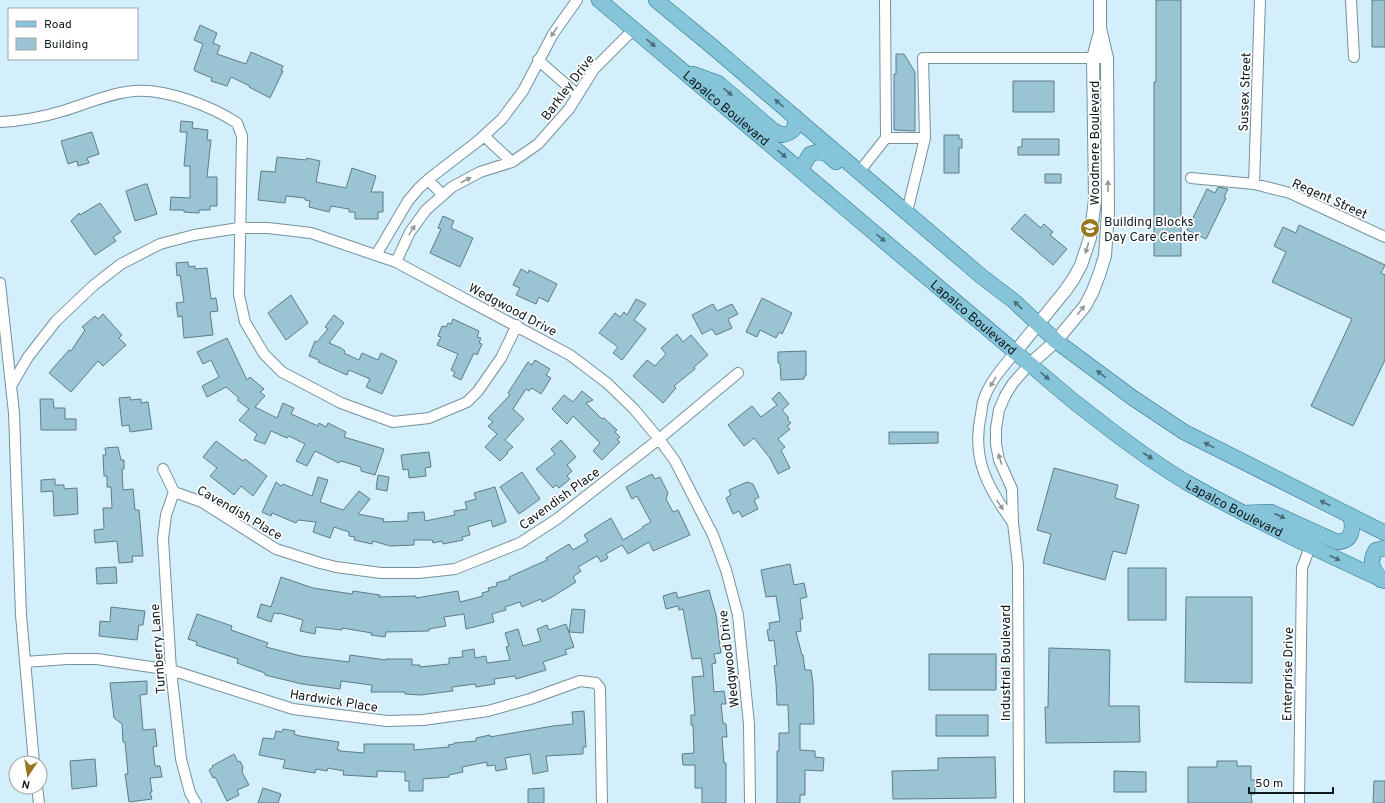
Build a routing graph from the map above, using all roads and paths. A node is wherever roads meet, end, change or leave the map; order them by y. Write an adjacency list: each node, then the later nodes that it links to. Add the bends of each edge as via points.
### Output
1 (577, 0): 13 (street, one-way to 13, via 552,34)
2 (599, 0): 9 (main road, Lapalco Boulevard)
3 (656, 0): 16 (main road, one-way to 3)
4 (885, 0): 19 (street)
5 (1100, 0): 8 (street, Woodmere Boulevard)
6 (1260, 0): 26 (street, Sussex Street)
7 (1351, 0): 10 (street)
8 (1100, 28): 11 (street, Woodmere Boulevard); 12 (street, Woodmere Boulevard)
9 (634, 29): 14 (main road, Lapalco Boulevard, one-way to 14); 15 (street, Barkley Drive, via 594,69)
10 (1354, 57)
11 (1093, 58): 12 (street); 20 (street, via 923,58); 35 (street, Woodmere Boulevard, one-way to 35, via 1095,200 1090,238 1074,278)
12 (1108, 58): 37 (street, Woodmere Boulevard, one-way to 12, via 1085,306 1100,275 1105,256)
13 (538, 60): 15 (street); 18 (street, via 523,91 502,119)
14 (681, 69): 16 (main road, one-way to 16, via 718,83 782,135 790,133 795,128); 22 (main road, Lapalco Boulevard, one-way to 22)
15 (578, 95): 21 (street, Barkley Drive, via 538,144)
16 (795, 117): 23 (main road)
17 (0, 122): 29 (street, via 53,113 134,90 162,92 208,106 237,123 242,136)
18 (484, 136): 21 (street); 25 (street)
19 (886, 138): 20 (street); 23 (street)
20 (925, 138): 28 (street)
21 (512, 162): 27 (street, Barkley Drive, one-way to 21, via 452,187 480,172)
22 (801, 169): 31 (main road, via 810,154 818,151 828,154 898,216); 38 (main road, Lapalco Boulevard, one-way to 38)
23 (859, 172): 28 (main road)
24 (1191, 178): 26 (street, Regent Street)
25 (428, 180): 27 (street); 32 (street, via 408,201)
26 (1254, 184): 30 (street, Regent Street, via 1290,193)
27 (443, 195): 33 (street, Barkley Drive, one-way to 27, via 410,232 426,210)
28 (907, 212): 31 (main road)
29 (239, 228): 32 (street, Wedgwood Drive, via 268,228 311,233); 36 (street, via 239,295 245,322 264,354 282,372 341,403 393,422 429,418 467,402 501,358); 41 (street, Wedgwood Drive, via 194,235 160,244 121,264 94,285 56,321 28,356)
30 (1385, 237)
31 (938, 239): 35 (main road, one-way to 31, via 1016,302)
32 (376, 255): 33 (street, Wedgwood Drive)
33 (396, 262): 36 (street, Wedgwood Drive)
34 (0, 283): 41 (street)
35 (1038, 325): 37 (main road); 38 (street, Industrial Boulevard)
36 (517, 326): 42 (street, Wedgwood Drive, via 570,355 607,383)
37 (1056, 341): 39 (street, Industrial Boulevard); 46 (main road, one-way to 37, via 1184,432 1132,398)
38 (1016, 351): 39 (main road, Lapalco Boulevard); 47 (street, Industrial Boulevard, one-way to 47, via 994,380 983,400 977,440 986,479 996,500)
39 (1030, 364): 45 (main road, Lapalco Boulevard, one-way to 45, via 1140,452); 47 (street, Industrial Boulevard, one-way to 39, via 1012,489 1000,460 996,428 1005,396)
40 (738, 373): 42 (street, Cavendish Place)
41 (11, 386): 52 (street)
42 (660, 439): 44 (street, Cavendish Place, via 557,519 520,542 455,569 419,573 382,573 336,567 276,549 202,502); 57 (street, Wedgwood Drive, via 675,461 713,535 738,615 749,724)
43 (163, 469): 44 (street)
44 (174, 492): 53 (street, Turnberry Lane, via 166,515 163,539)
45 (1242, 512): 46 (main road, one-way to 46, via 1271,512 1337,542 1344,542 1349,538); 49 (main road, Lapalco Boulevard)
46 (1351, 517): 48 (main road)
47 (1013, 524): 58 (street, Industrial Boulevard, via 1018,565)
48 (1385, 533)
49 (1310, 547): 51 (main road, Lapalco Boulevard, one-way to 51); 59 (street, Enterprise Drive, via 1302,568)
50 (1385, 548): 51 (main road, via 1376,550 1371,563)
51 (1383, 580)
52 (25, 662): 53 (street, Hardwick Place, via 67,658 97,659); 54 (street)
53 (171, 670): 55 (street, Turnberry Lane, via 181,759 190,793); 56 (street, Hardwick Place, via 293,709 386,721 423,720 488,711 580,681 596,683 600,688)
54 (33, 755)
55 (196, 803)
56 (602, 803)
57 (750, 803)
58 (1019, 803)
59 (1299, 803)

